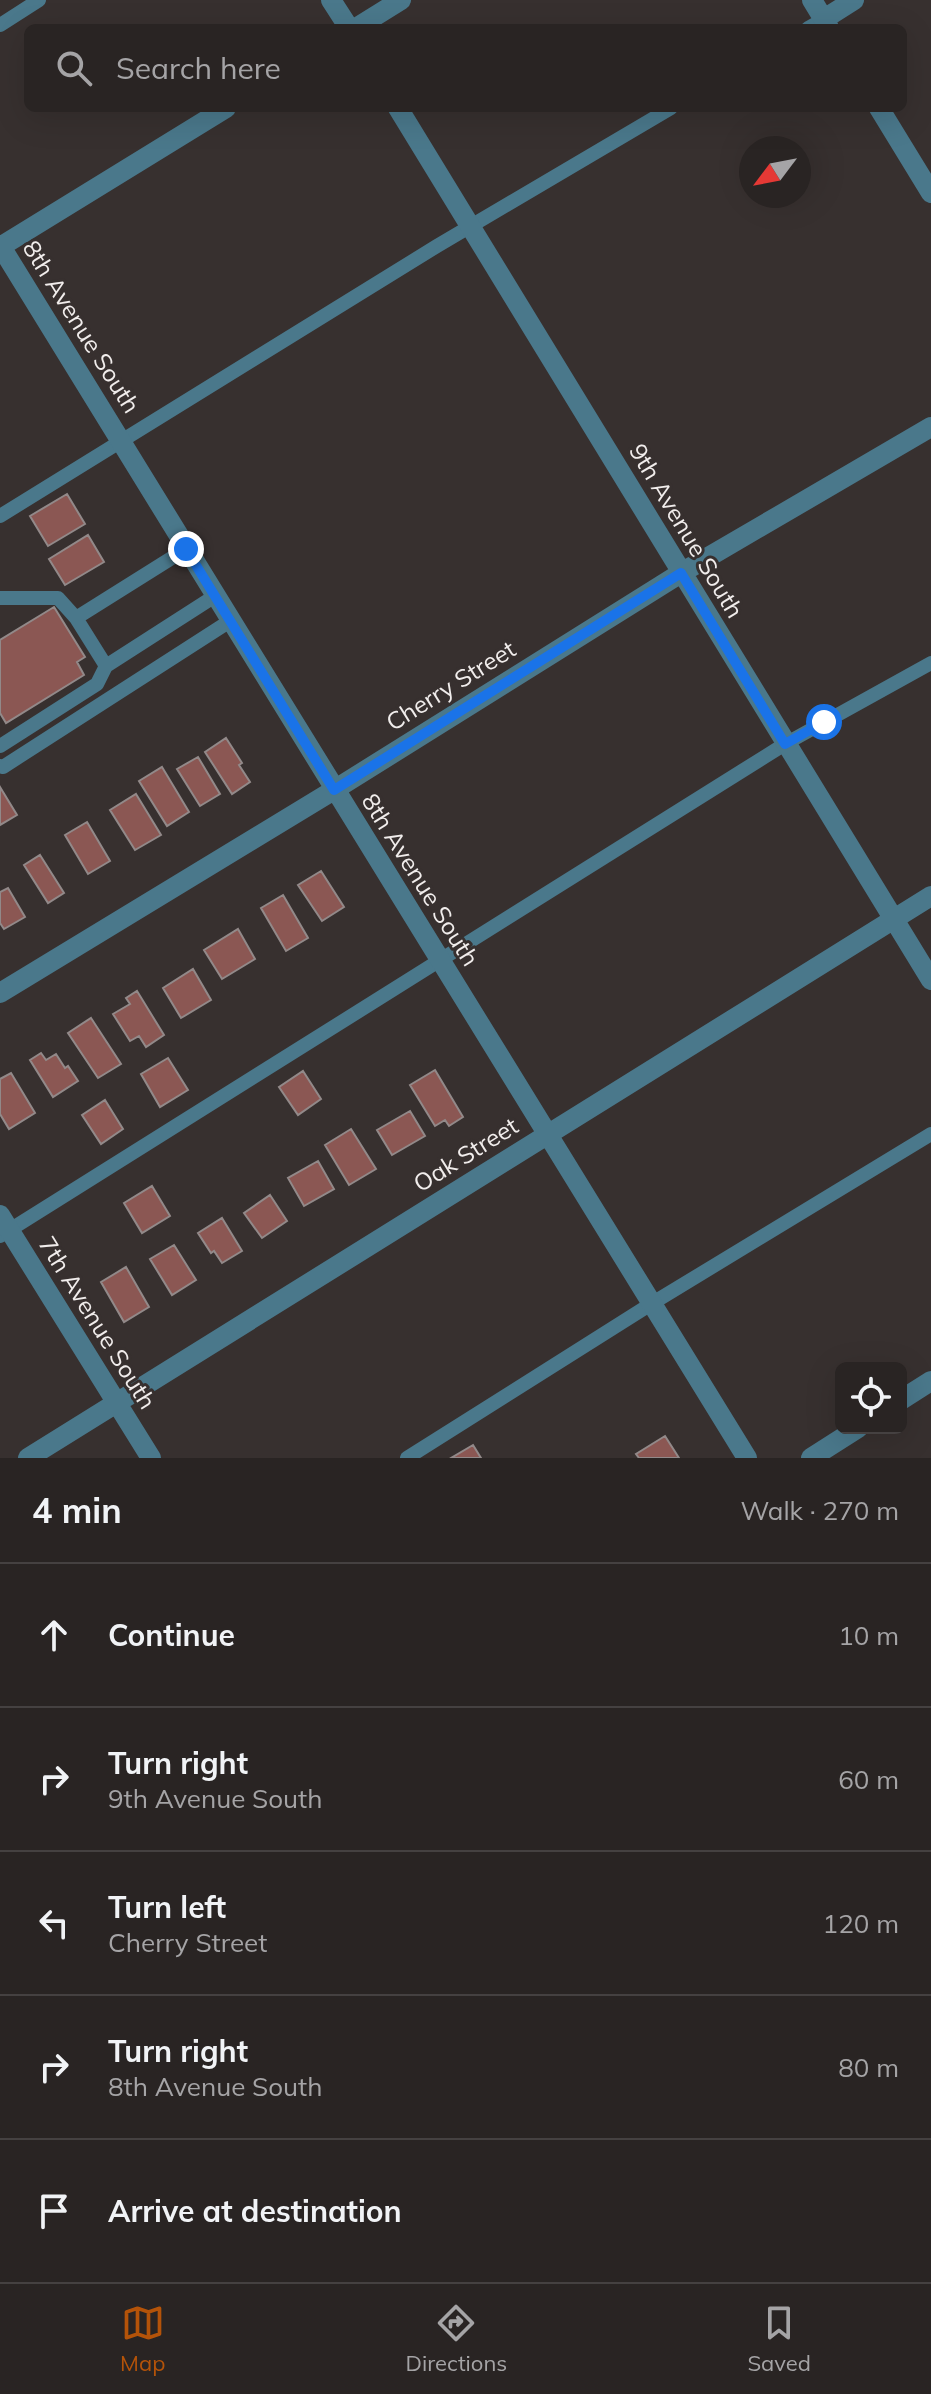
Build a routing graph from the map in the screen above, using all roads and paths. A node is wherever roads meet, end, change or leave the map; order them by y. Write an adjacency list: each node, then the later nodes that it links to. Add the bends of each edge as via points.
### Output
1 (39, 0): 10 (lane)
2 (331, 0): 6 (street)
3 (401, 0): 7 (street)
4 (812, 0): 8 (street)
5 (854, 0): 9 (street)
6 (346, 24)
7 (362, 24)
8 (820, 24)
9 (821, 24)
10 (0, 25)
11 (219, 112): 17 (street)
12 (400, 112): 16 (street, 9th Avenue South)
13 (664, 112): 16 (lane)
14 (881, 112): 15 (street)
15 (931, 193)
16 (470, 226): 19 (lane); 22 (street, 9th Avenue South)
17 (0, 246): 19 (street, 8th Avenue South)
18 (931, 427): 22 (street, Cherry Street)
19 (119, 440): 20 (lane); 21 (street, 8th Avenue South)
20 (0, 516)
21 (186, 549): 23 (street, 8th Avenue South); 25 (lane)
22 (681, 573): 29 (street, 9th Avenue South); 32 (street, Cherry Street)
23 (215, 596): 26 (street, 8th Avenue South); 28 (lane)
24 (0, 598): 25 (lane, via 58,598)
25 (76, 618): 28 (lane)
26 (230, 621): 31 (lane); 32 (street, 8th Avenue South)
27 (931, 663): 29 (lane)
28 (106, 666): 30 (lane, via 97,684)
29 (785, 744): 34 (street, 9th Avenue South); 35 (lane)
30 (0, 746)
31 (0, 766)
32 (334, 790): 35 (street, 8th Avenue South); 37 (street, Cherry Street)
33 (931, 896): 34 (street, Oak Street)
34 (893, 919): 36 (street, 9th Avenue South); 39 (street, Oak Street)
35 (440, 962): 39 (street, 8th Avenue South); 40 (lane)
36 (931, 980)
37 (0, 993)
38 (931, 1134): 41 (lane)
39 (547, 1136): 41 (street, 8th Avenue South); 44 (street, Oak Street)
40 (3, 1227): 44 (street, 7th Avenue South)
41 (651, 1304): 48 (lane); 49 (street, 8th Avenue South)
42 (931, 1381): 43 (street)
43 (907, 1396)
44 (116, 1402): 46 (street, Oak Street); 47 (street, 7th Avenue South)
45 (849, 1434): 50 (street)
46 (28, 1458)
47 (151, 1458)
48 (407, 1458)
49 (747, 1458)
50 (811, 1458)

